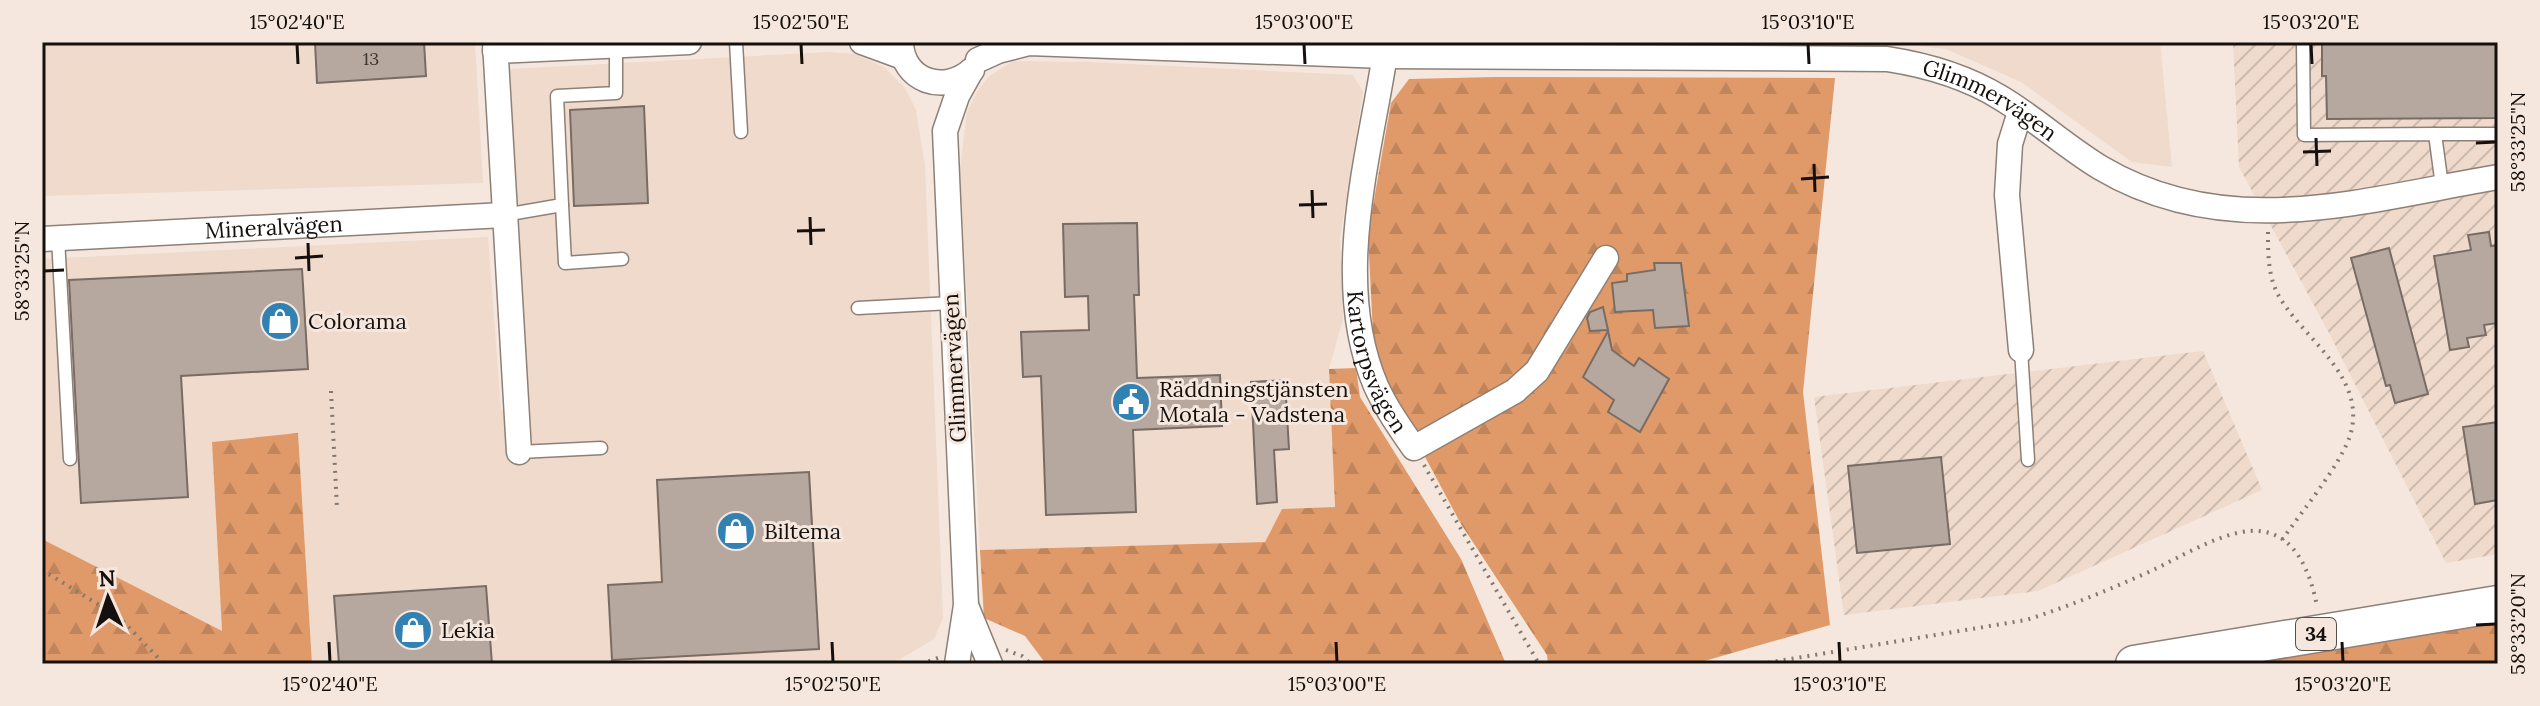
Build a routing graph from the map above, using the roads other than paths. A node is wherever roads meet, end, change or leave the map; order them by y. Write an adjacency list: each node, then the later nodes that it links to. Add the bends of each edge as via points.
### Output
1 (689, 42): 6 (street)
2 (736, 42): 14 (lane)
3 (862, 42): 9 (street)
4 (2303, 42): 15 (lane, via 2304,135)
5 (1027, 43): 8 (street, Glimmervägen); 10 (street, Glimmervägen)
6 (616, 45): 7 (street); 19 (lane, via 616,93 557,96)
7 (495, 47): 20 (street)
8 (1386, 49): 12 (street, Glimmervägen, via 1887,59 1959,78); 22 (street, Kartorpsvägen, via 1357,223 1357,291 1373,377 1414,448 1515,391 1537,371)
9 (902, 50): 11 (street, Glimmervägen)
10 (977, 58): 11 (street, Glimmervägen, via 963,78 943,84); 13 (street, Glimmervägen)
11 (923, 79): 13 (street, Glimmervägen)
12 (2020, 112): 18 (street, Glimmervägen, via 2099,167 2168,199 2201,207 2269,212); 26 (street, via 2010,144 2007,195)
13 (945, 131): 24 (street, Glimmervägen)
14 (741, 132)
15 (2435, 134): 16 (lane); 18 (lane)
16 (2498, 134)
17 (2498, 177): 18 (street, Glimmervägen)
18 (2442, 186)
19 (562, 205): 20 (lane); 23 (lane, via 565,263)
20 (504, 215): 21 (street, Mineralvägen); 28 (street)
21 (50, 239): 29 (lane)
22 (1606, 258)
23 (622, 259)
24 (951, 303): 25 (lane); 32 (street, Glimmervägen)
25 (858, 308)
26 (2021, 350): 30 (lane)
27 (601, 448): 28 (lane)
28 (519, 452)
29 (70, 459)
30 (2028, 460)
31 (2498, 604): 35 (main road, 34)
32 (966, 605): 33 (street, Glimmervägen); 34 (street, Glimmervägen)
33 (957, 664)
34 (990, 664)
35 (2134, 664)

